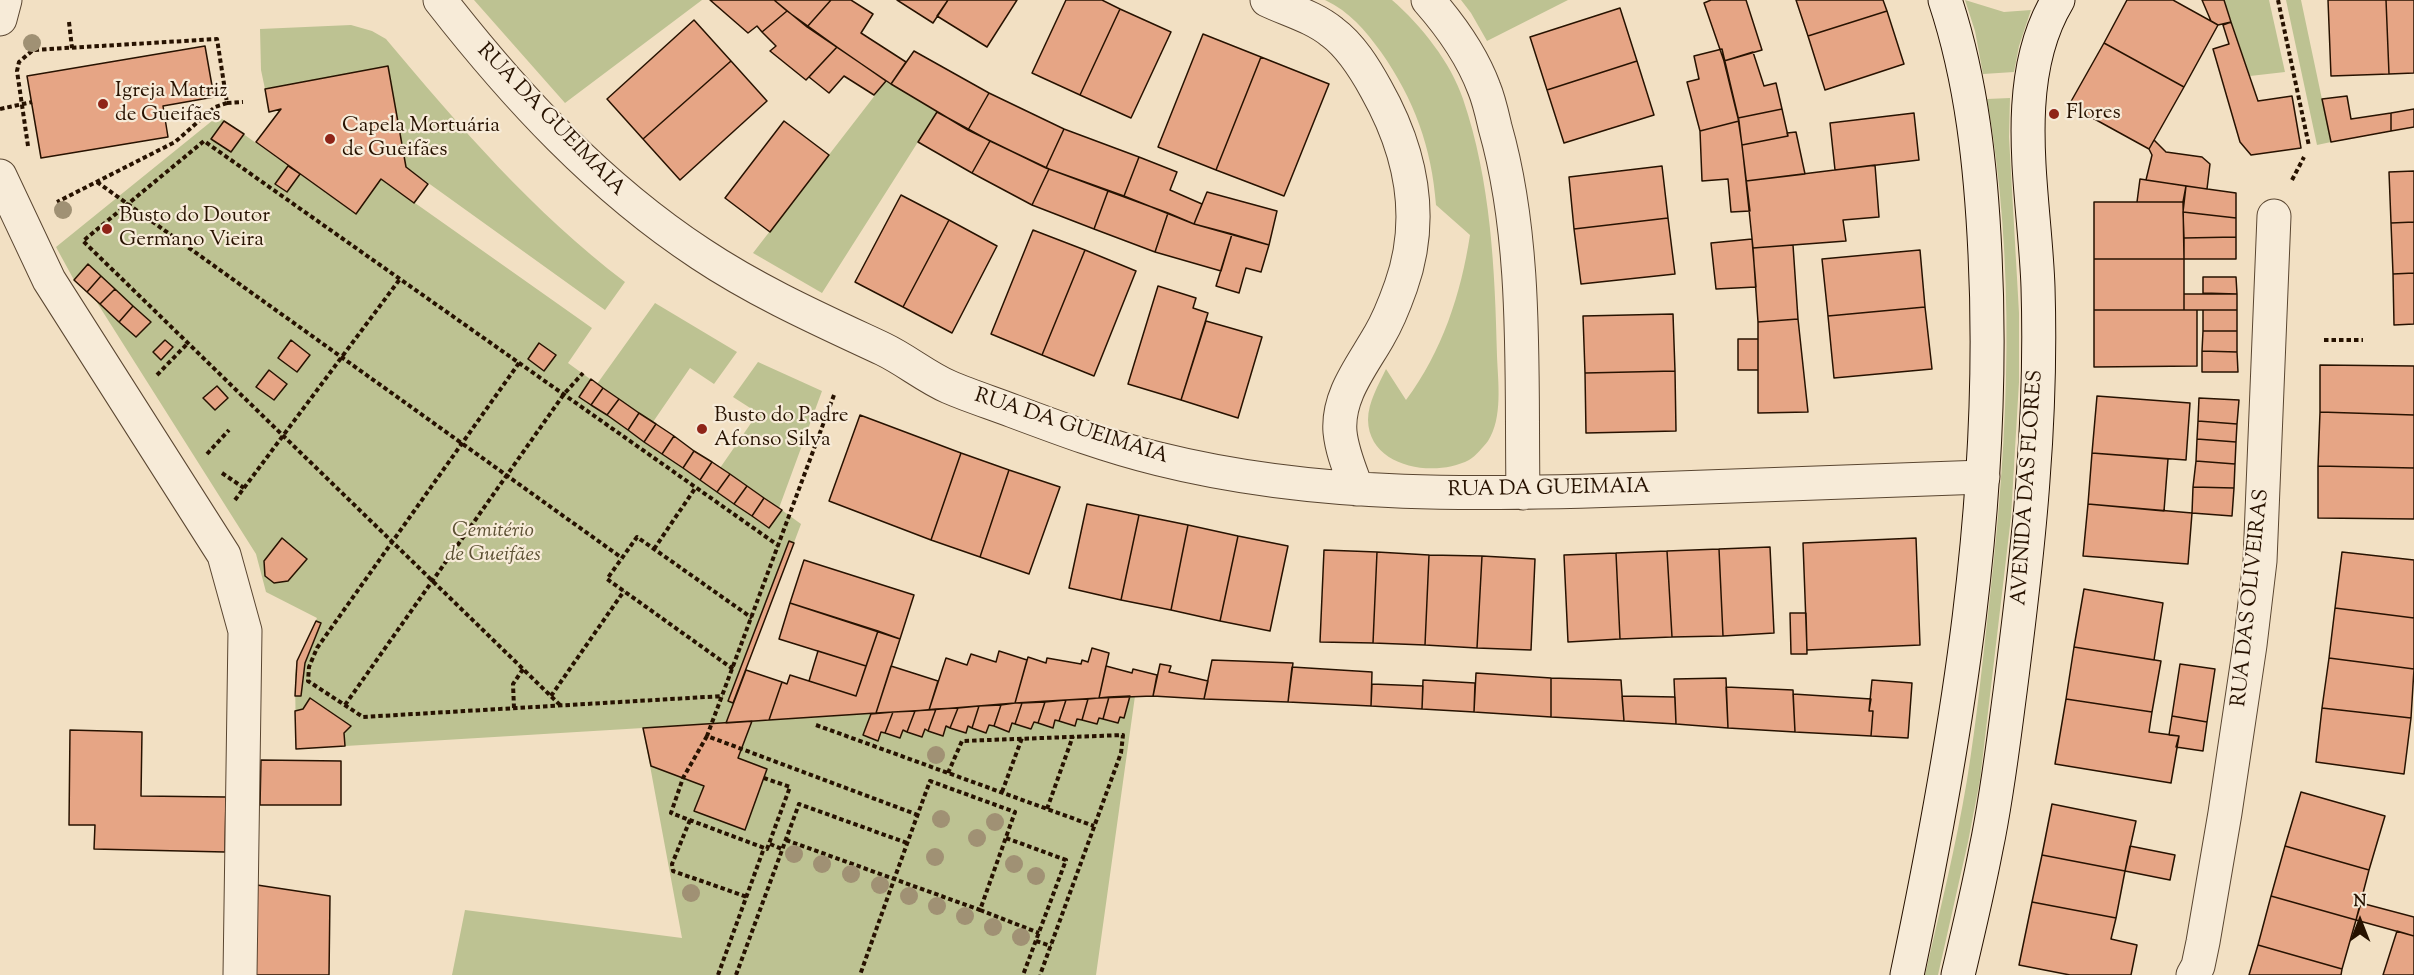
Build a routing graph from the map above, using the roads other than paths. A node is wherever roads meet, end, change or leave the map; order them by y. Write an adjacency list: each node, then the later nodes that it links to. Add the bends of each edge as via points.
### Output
1 (5, 0): 7 (street)
2 (440, 0): 11 (street, RUA DA GUEIMAIA, via 523,99 624,198 704,256 782,301 896,355 946,386 1091,439 1193,466)
3 (1267, 0): 11 (street, via 1319,23 1346,45 1385,104 1398,133 1412,184 1413,233 1402,285 1342,409 1340,431)
4 (1428, 0): 12 (street, via 1449,26 1484,88 1504,158 1515,233)
5 (1946, 0): 10 (street, via 1974,130 1984,231 1988,346)
6 (2058, 0): 15 (street, AVENIDA DAS FLORES, via 2036,54 2028,116 2039,341 2027,550 1987,848)
7 (0, 19)
8 (0, 176): 13 (street, via 49,280 224,555 245,631)
9 (2274, 216): 16 (street, RUA DAS OLIVEIRAS, via 2259,561 2225,813 2204,942)
10 (1983, 477): 12 (street, RUA DA GUEIMAIA); 14 (street, via 1957,712)
11 (1357, 489): 12 (street, RUA DA GUEIMAIA)
12 (1523, 493)
13 (240, 975)
14 (1907, 975)
15 (1958, 975)
16 (2193, 975)

